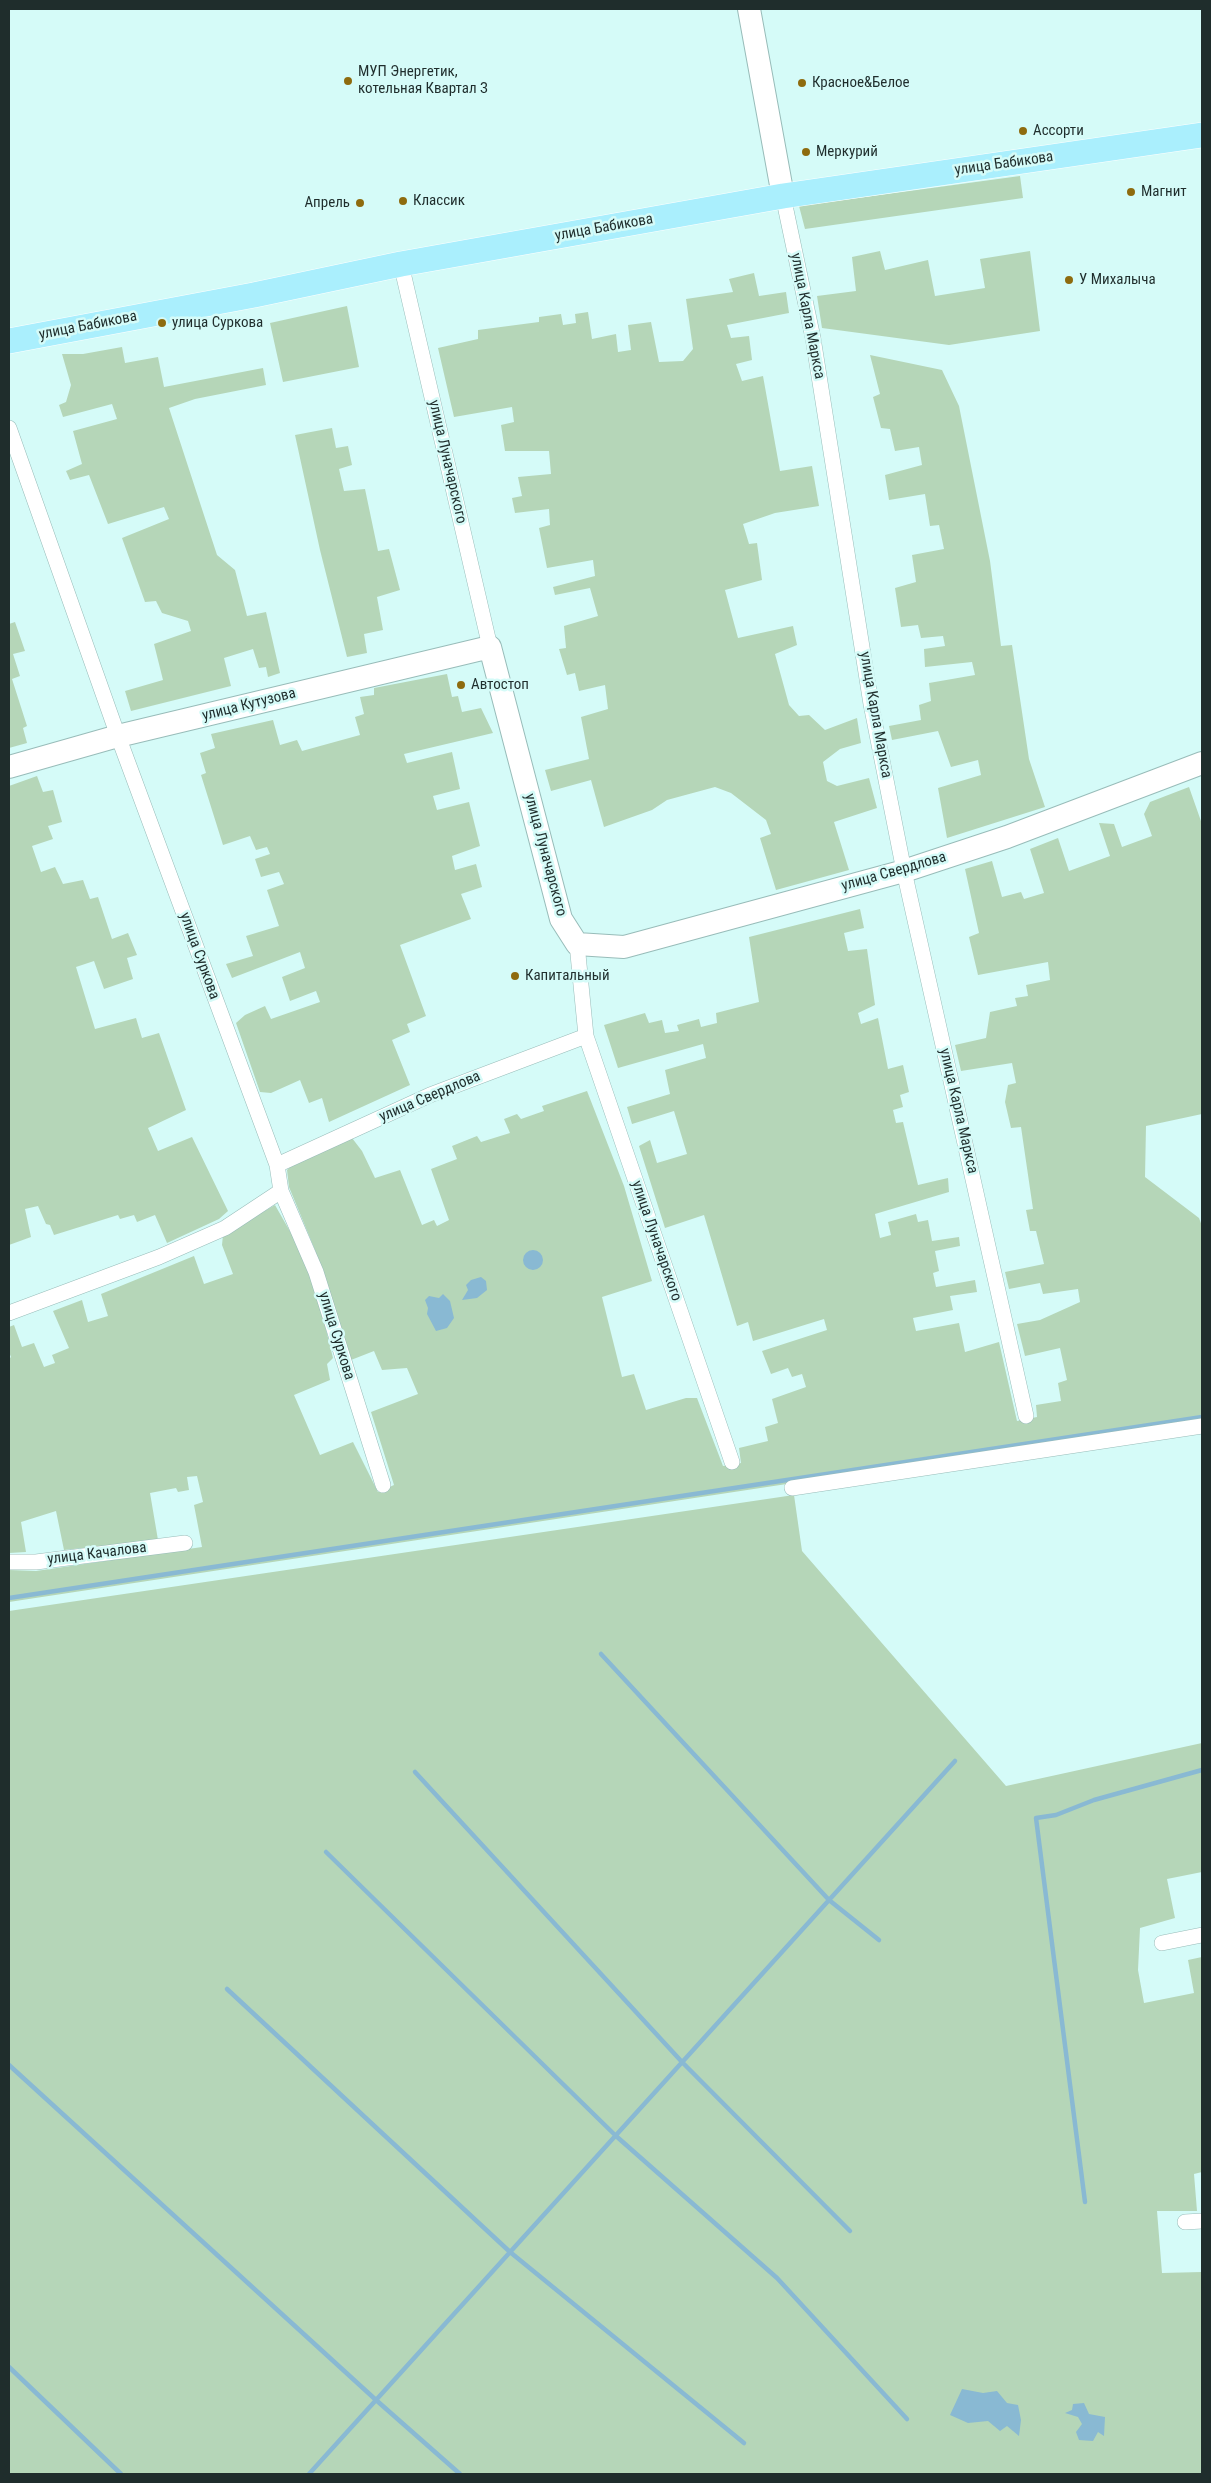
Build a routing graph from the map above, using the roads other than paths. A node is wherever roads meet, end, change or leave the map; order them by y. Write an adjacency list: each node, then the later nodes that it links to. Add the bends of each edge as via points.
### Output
1 (749, 9): 3 (street, улица Карла Маркса)
2 (1202, 135): 3 (main road, улица Бабикова)
3 (784, 196): 4 (main road, улица Бабикова); 11 (street, улица Карла Маркса, via 813,338 871,704)
4 (401, 264): 5 (main road, улица Бабикова); 7 (street, улица Луначарского)
5 (9, 341)
6 (9, 428): 8 (street, улица Суркова)
7 (490, 647): 8 (street, улица Кутузова); 12 (street, улица Луначарского, via 561,919)
8 (118, 736): 10 (street, улица Кутузова); 14 (street, улица Суркова)
9 (1202, 763): 11 (street, улица Свердлова, via 1007,837)
10 (9, 767)
11 (904, 871): 12 (street, улица Свердлова, via 624,947); 17 (street, улица Карла Маркса)
12 (577, 944): 13 (street, улица Луначарского)
13 (586, 1036): 14 (street, улица Свердлова, via 430,1095); 19 (street, улица Луначарского)
14 (277, 1165): 15 (street, улица Суркова)
15 (281, 1191): 16 (street, via 225,1228); 20 (street, улица Суркова, via 316,1272)
16 (9, 1313)
17 (1026, 1416)
18 (1202, 1426): 21 (street)
19 (732, 1462)
20 (383, 1485)
21 (792, 1488)
22 (185, 1543): 23 (street, улица Качалова, via 36,1562)
23 (9, 1562)
24 (1202, 1934): 25 (street)
25 (1162, 1943)
26 (1202, 2221): 27 (street)
27 (1185, 2222)

